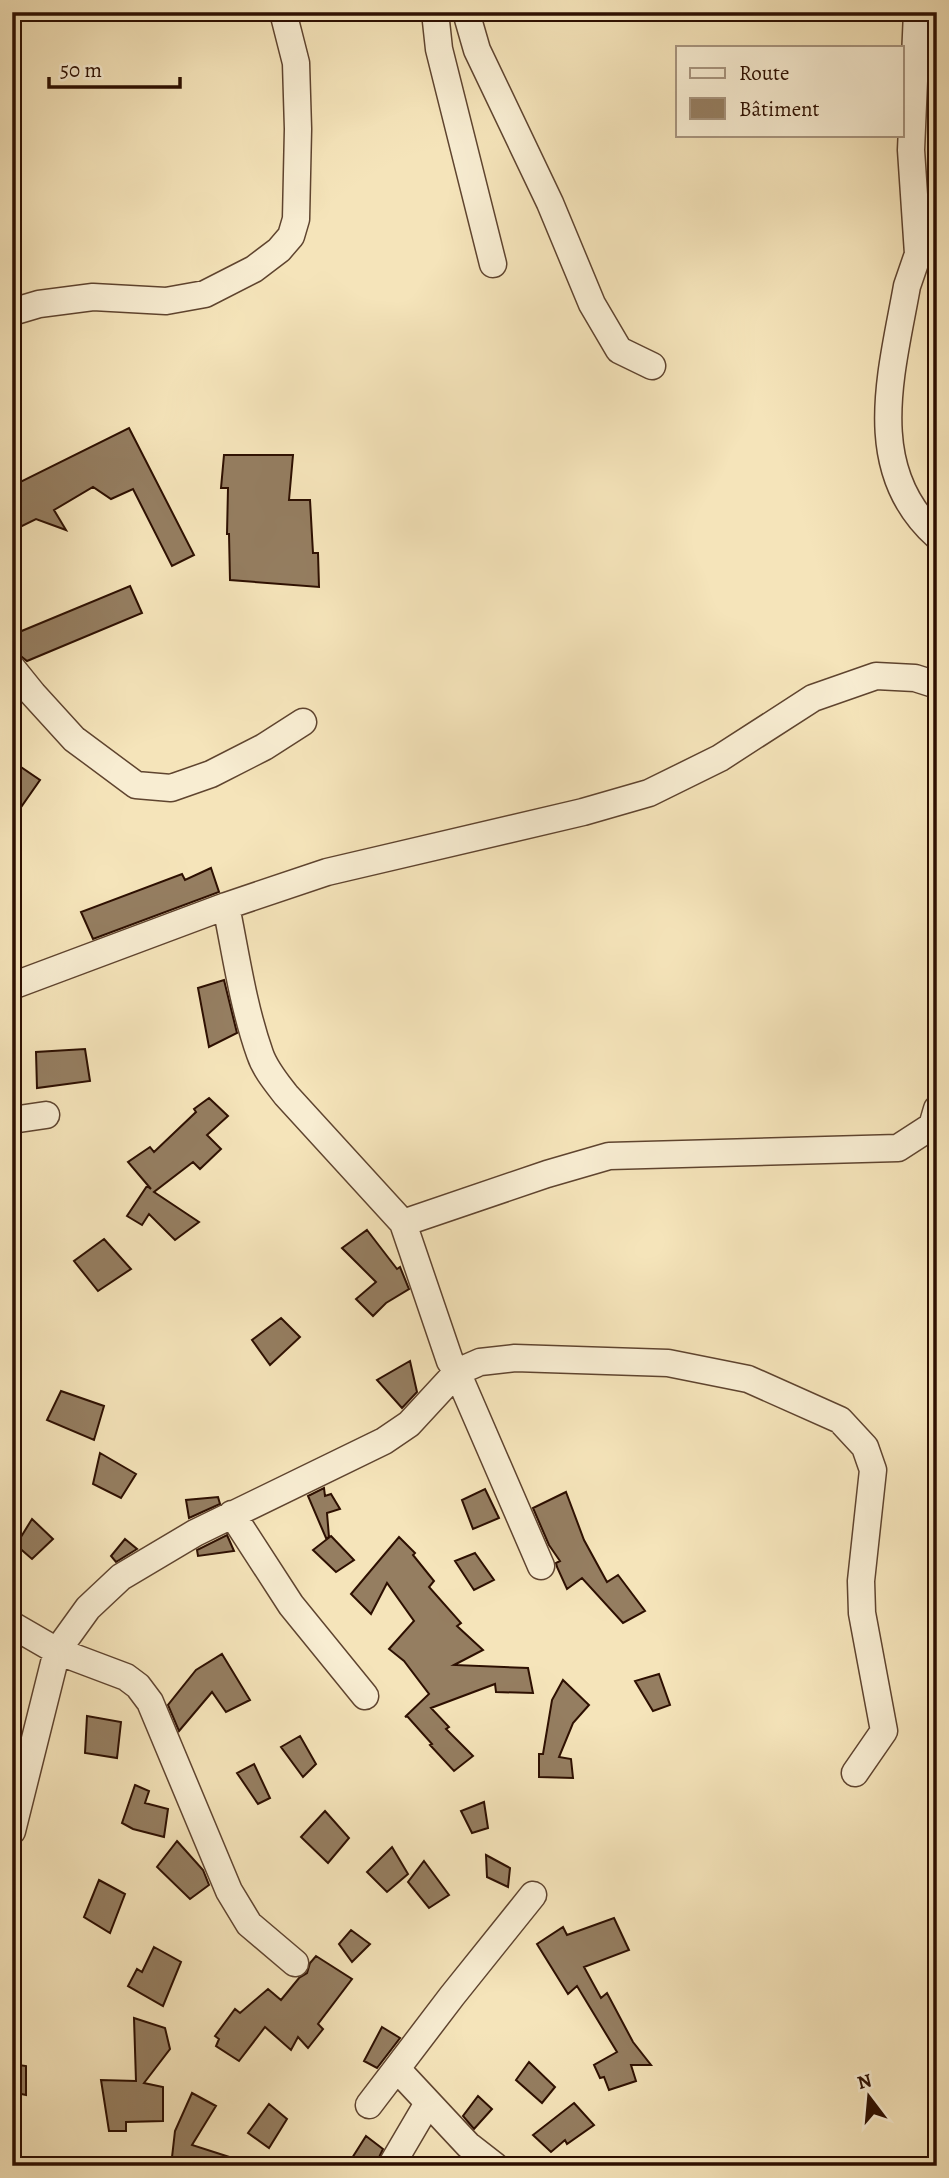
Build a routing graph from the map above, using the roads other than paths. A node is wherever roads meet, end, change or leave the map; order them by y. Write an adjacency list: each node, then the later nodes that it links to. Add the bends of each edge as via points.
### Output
1 (283, 12): 7 (street, via 296,63 298,129 296,219 279,250 254,269 205,294 166,301 93,297)
2 (435, 12): 6 (street, via 439,49)
3 (466, 12): 8 (street, via 477,50 592,304 619,350)
4 (917, 12): 5 (street, via 911,150)
5 (928, 249): 9 (street, via 907,286 887,412 899,482 921,521)
6 (494, 264)
7 (12, 312)
8 (652, 366)
9 (937, 536)
10 (12, 668): 12 (street, via 74,739 136,785 171,788 211,774)
11 (937, 685): 13 (street, via 915,678 876,676 813,698 720,758 649,793 327,872)
12 (303, 722)
13 (226, 906): 14 (street); 18 (street, via 260,1056 273,1079)
14 (12, 986)
15 (937, 1109): 18 (street, via 932,1126 898,1148 609,1156)
16 (46, 1115): 17 (street)
17 (12, 1120)
18 (403, 1223): 19 (street)
19 (457, 1372): 20 (street, via 409,1424 384,1441); 21 (street); 25 (street, via 480,1362 514,1358 668,1363 748,1379 840,1420 865,1447 873,1470 860,1581 884,1724 882,1736)
20 (232, 1514): 23 (street, via 121,1577 88,1608); 24 (street, via 291,1605)
21 (541, 1566)
22 (12, 1625): 23 (street)
23 (57, 1651): 26 (street); 28 (street, via 126,1677 138,1686 150,1702 239,1908 249,1924)
24 (365, 1696)
25 (855, 1773)
26 (12, 1831)
27 (533, 1895): 29 (street)
28 (295, 1963)
29 (397, 2069): 30 (street); 31 (street)
30 (428, 2103): 32 (street); 33 (street)
31 (369, 2105)
32 (391, 2166)
33 (495, 2166)

